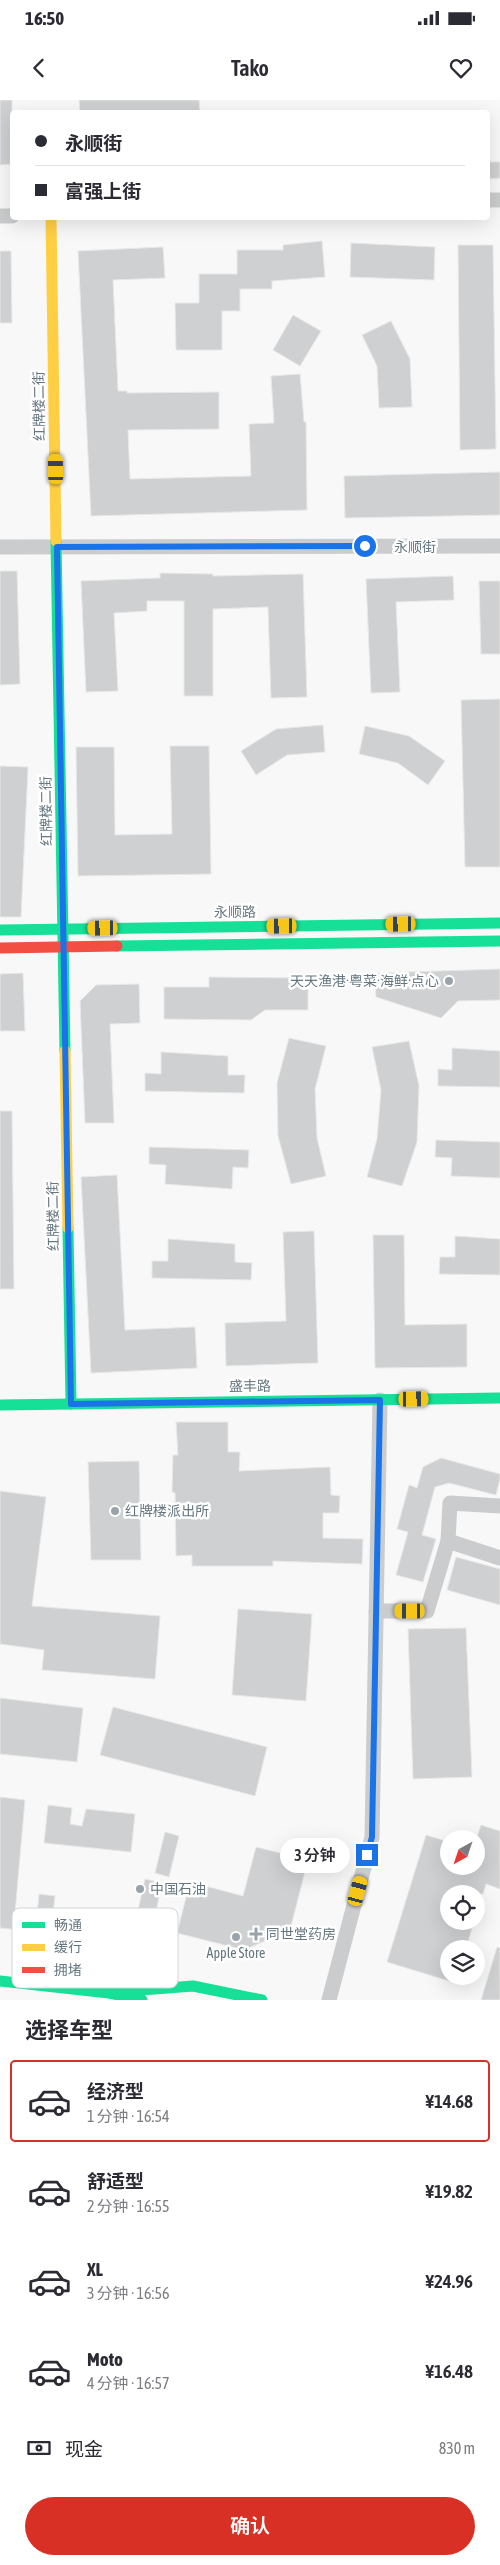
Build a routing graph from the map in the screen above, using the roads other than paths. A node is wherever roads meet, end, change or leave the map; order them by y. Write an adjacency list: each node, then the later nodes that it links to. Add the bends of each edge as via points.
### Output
1 (51, 220): 4 (street, 红牌楼二街)
2 (500, 546): 4 (street, 永顺街)
3 (0, 547): 4 (street, 永顺街)
4 (57, 547): 6 (street, 红牌楼二街)
5 (500, 923): 6 (street, 永顺路)
6 (63, 929): 7 (street, 永顺路); 10 (street, 红牌楼二街)
7 (0, 930)
8 (500, 941): 10 (street)
9 (0, 948): 10 (street)
10 (64, 948): 13 (street, 红牌楼二街)
11 (500, 1398): 12 (street, 盛丰路)
12 (380, 1400): 13 (street, 盛丰路); 18 (street)
13 (71, 1404): 14 (street, 盛丰路)
14 (0, 1405)
15 (500, 1506): 16 (street, via 450,1503)
16 (448, 1541): 17 (street); 18 (street, via 427,1611)
17 (500, 1558)
18 (376, 1611): 25 (street, via 372,1837)
19 (178, 1987): 24 (street, via 192,1986)
20 (59, 1988): 22 (street)
21 (168, 1988): 22 (street)
22 (109, 1993): 23 (street)
23 (142, 2000)
24 (262, 2000)
25 (329, 2000)

